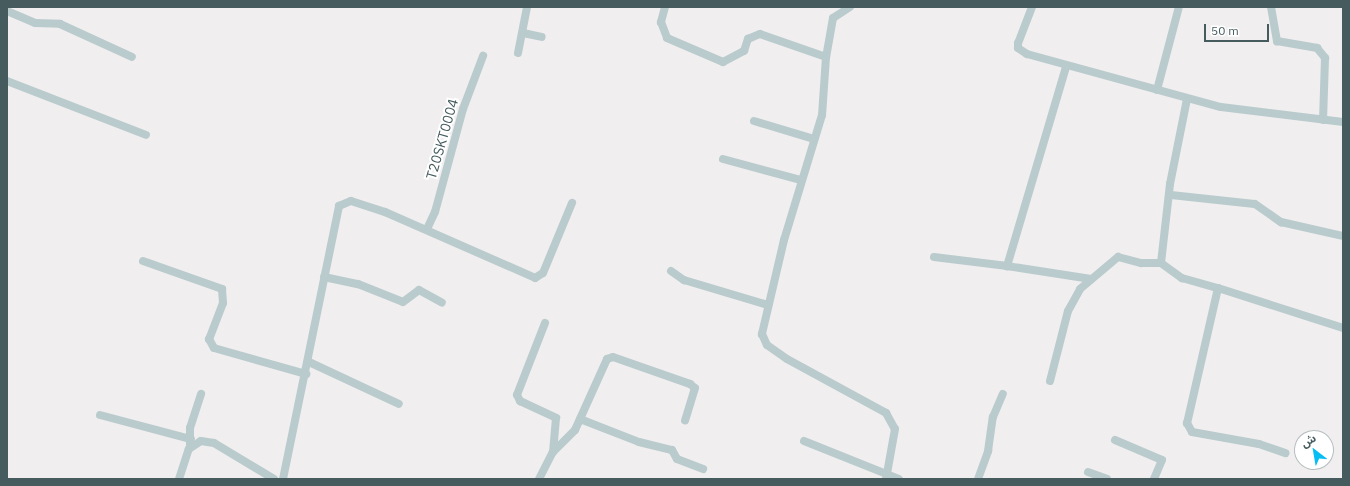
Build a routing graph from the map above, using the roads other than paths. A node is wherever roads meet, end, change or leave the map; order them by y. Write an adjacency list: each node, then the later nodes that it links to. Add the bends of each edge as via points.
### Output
1 (527, 7): 8 (street)
2 (665, 7): 13 (street, via 661,22 667,38 722,62 744,51 748,39 760,34)
3 (850, 7): 13 (street, via 833,18)
4 (1032, 7): 14 (street, via 1018,48)
5 (1179, 7): 16 (street)
6 (1271, 7): 18 (street, via 1277,41 1317,48 1325,58)
7 (7, 11): 12 (street, via 35,23 60,24)
8 (523, 32): 9 (street); 10 (street)
9 (542, 37)
10 (518, 53)
11 (483, 56): 27 (street, T20SKT0004, via 462,109 435,212)
12 (132, 57)
13 (826, 57): 22 (street, via 822,115)
14 (1066, 67): 16 (street); 32 (street)
15 (7, 81): 21 (street)
16 (1157, 90): 17 (street)
17 (1187, 99): 18 (street); 25 (street, via 1170,184)
18 (1323, 120): 20 (street)
19 (754, 121): 22 (street)
20 (1343, 122)
21 (146, 135)
22 (814, 140): 24 (street)
23 (723, 159): 24 (street)
24 (801, 180): 38 (street)
25 (1172, 195): 28 (street, via 1255,204 1281,222); 31 (street)
26 (572, 203): 27 (street, via 543,273 535,278 490,261)
27 (427, 229): 34 (street, via 351,200 344,202 339,206 330,239)
28 (1343, 236)
29 (934, 257): 32 (street)
30 (143, 261): 42 (street, via 222,289 222,303 209,339 214,348)
31 (1161, 263): 35 (street, via 1141,263 1118,257); 36 (street, via 1182,278)
32 (1008, 266): 35 (street)
33 (671, 271): 38 (street, via 684,280)
34 (324, 277): 37 (street, via 358,284 403,302 419,290); 41 (street)
35 (1091, 279): 43 (street, via 1080,289 1068,311)
36 (1218, 288): 40 (street); 57 (street, via 1187,423 1192,432 1259,444)
37 (442, 303)
38 (768, 305): 60 (street, via 762,334 767,345 886,413 895,429)
39 (545, 323): 56 (street, via 517,395 520,401 556,418)
40 (1343, 328)
41 (309, 362): 42 (street); 46 (street)
42 (306, 374): 63 (street)
43 (1050, 381)
44 (201, 394): 50 (street)
45 (1003, 394): 66 (street, via 993,417 988,451)
46 (399, 404)
47 (100, 415): 51 (street)
48 (580, 419): 49 (street, via 607,359 613,357 695,388); 56 (street, via 575,430); 58 (street, via 638,442 672,450 677,459)
49 (685, 420)
50 (190, 428): 51 (street); 54 (street)
51 (190, 439): 55 (street)
52 (1115, 440): 68 (street, via 1162,460)
53 (804, 441): 60 (street)
54 (201, 442): 55 (street); 62 (street, via 214,443)
55 (189, 449): 61 (street)
56 (553, 452): 64 (street)
57 (1285, 452)
58 (702, 469)
59 (1088, 472): 67 (street)
60 (887, 476): 65 (street)
61 (179, 479)
62 (274, 479)
63 (283, 479)
64 (539, 479)
65 (899, 479)
66 (978, 479)
67 (1107, 479)
68 (1154, 479)

